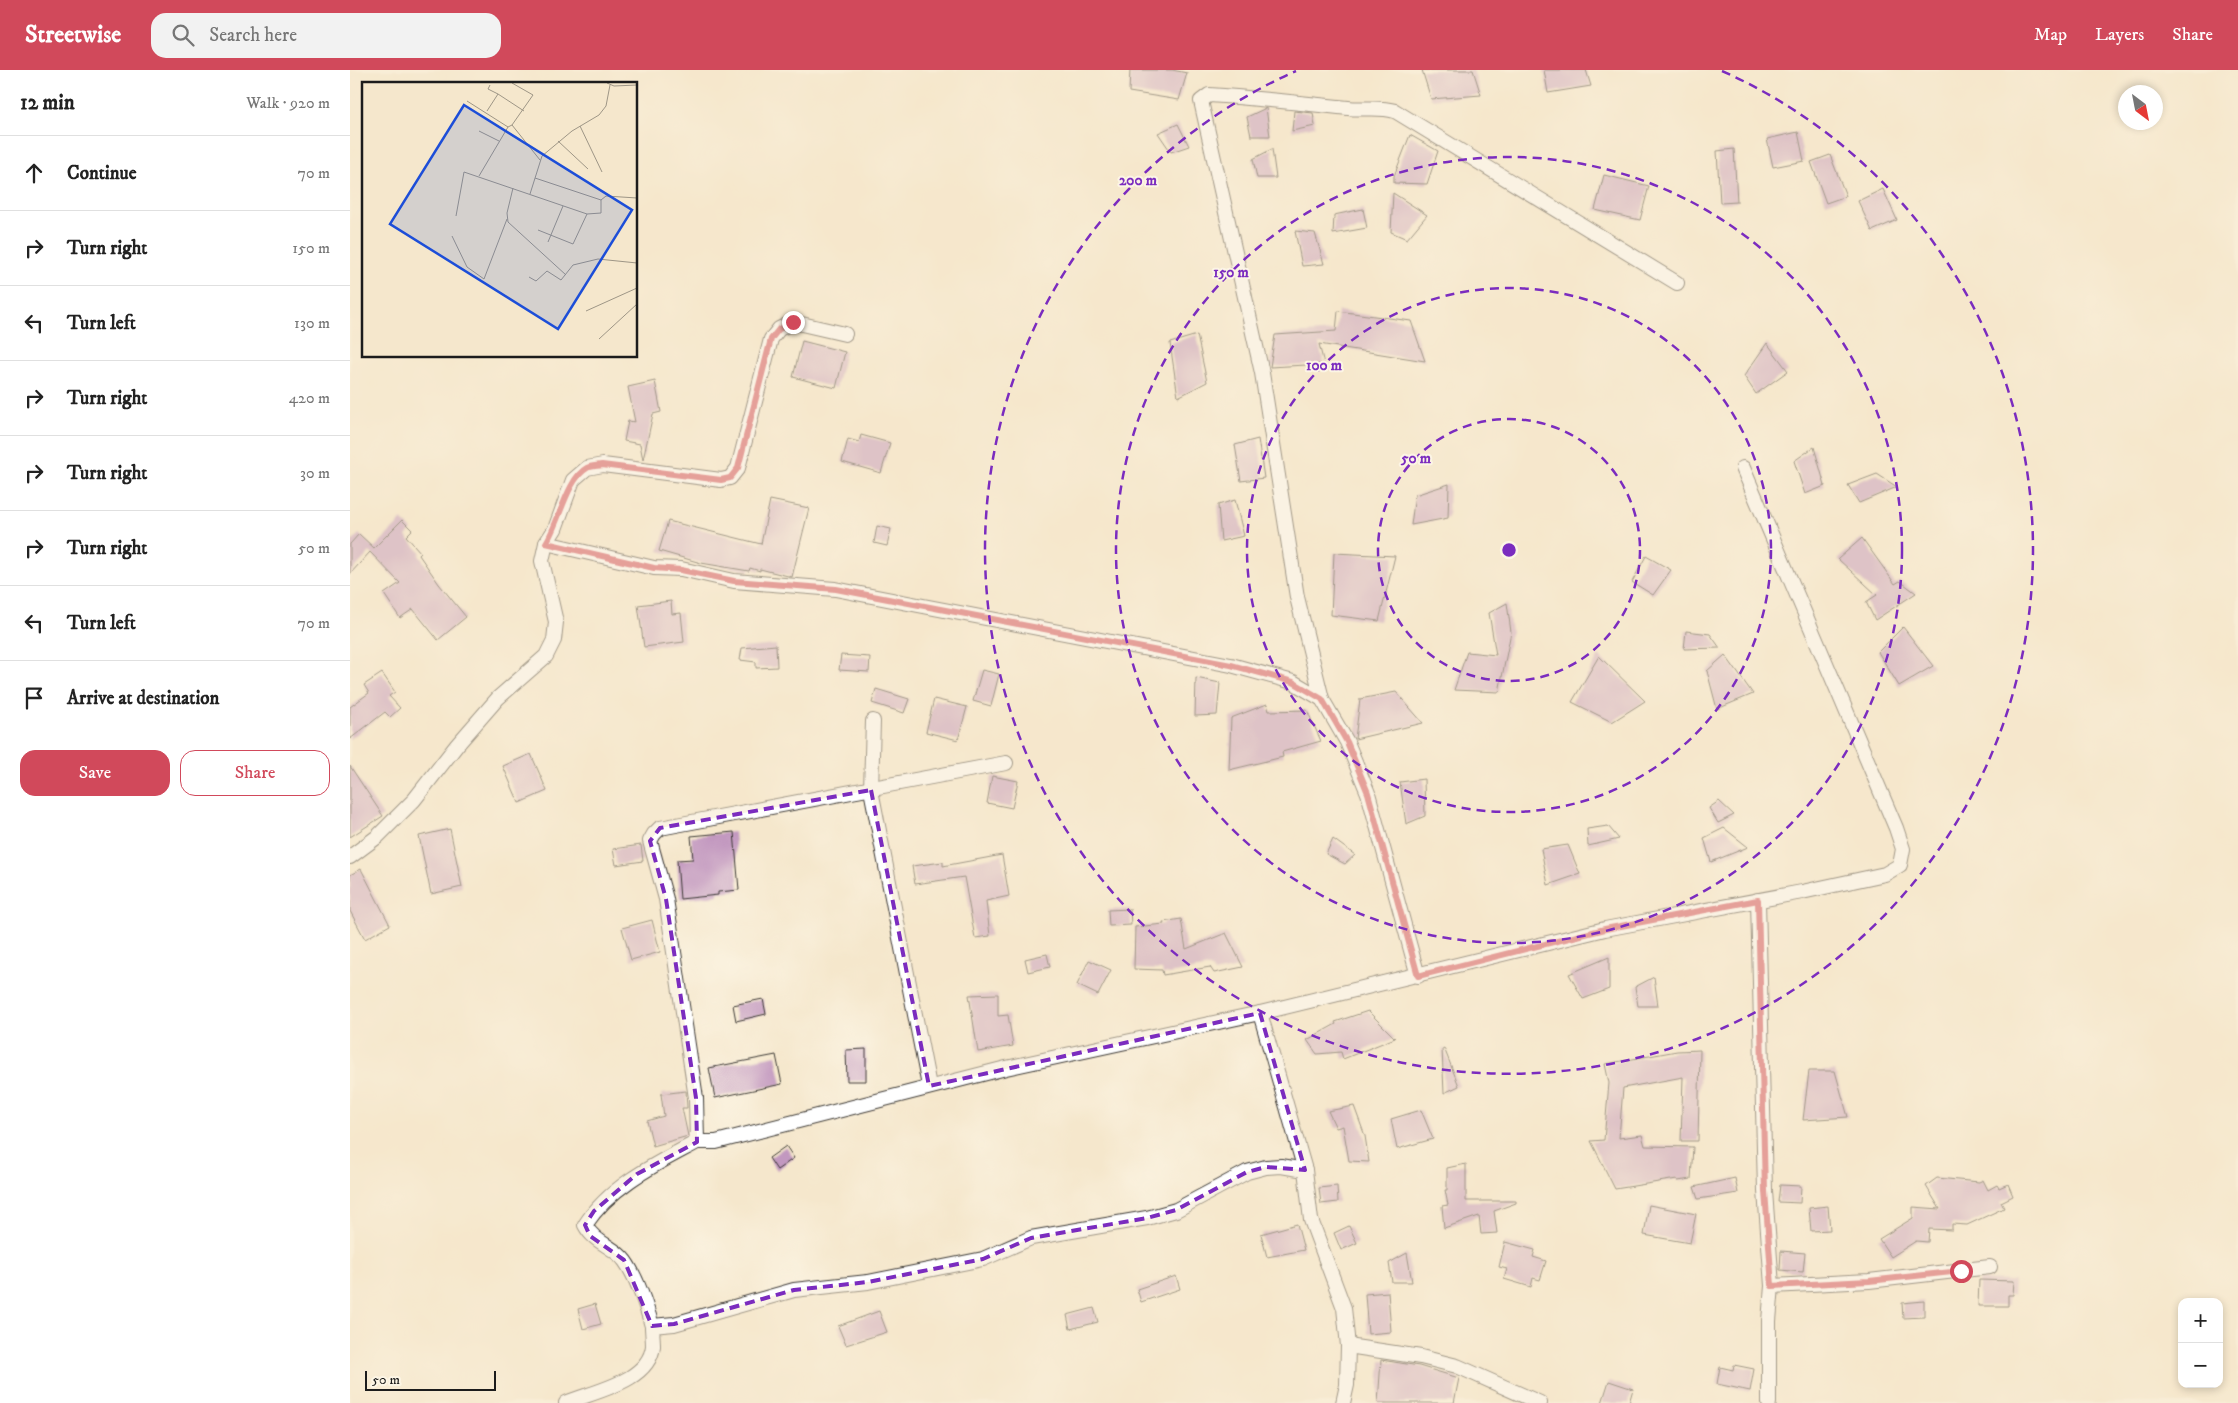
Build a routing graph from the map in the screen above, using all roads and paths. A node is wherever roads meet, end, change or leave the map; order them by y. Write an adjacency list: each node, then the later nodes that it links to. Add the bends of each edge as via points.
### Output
1 (1677, 283): 5 (street, via 1394,110 1204,97 1202,101 1262,373 1297,597)
2 (845, 334): 4 (street, via 793,322 779,329 771,339 738,468 730,478 721,480 602,465 587,468 574,480 555,530)
3 (1743, 468): 10 (street, via 1903,849 1900,865 1885,874)
4 (546, 543): 5 (street, via 654,568 734,581 836,589 1231,665 1293,682); 9 (street, via 542,560 556,622 554,640 546,656 498,698 414,800 377,837)
5 (1322, 699): 11 (street, via 1347,742 1368,793)
6 (873, 721): 8 (street)
7 (1006, 763): 8 (street)
8 (871, 790): 13 (street); 14 (street, via 660,828 650,841 666,899 696,1098)
9 (350, 857)
10 (1758, 900): 11 (street, via 1605,929); 17 (street, via 1765,1191)
11 (1418, 976): 12 (street)
12 (1260, 1013): 13 (street); 15 (street)
13 (929, 1086): 14 (street, via 716,1142)
14 (697, 1142): 18 (street, via 637,1174 594,1211 585,1225 590,1236 624,1260 646,1305)
15 (1305, 1170): 18 (street, via 1266,1166 1247,1172 1176,1210 1147,1218 1030,1238 983,1258 868,1282 794,1290 674,1324); 19 (street, via 1311,1220 1344,1308)
16 (1990, 1267): 17 (street, via 1869,1281)
17 (1772, 1286): 23 (street)
18 (652, 1326): 20 (street, via 653,1347 645,1365 633,1378)
19 (1348, 1346): 21 (street); 22 (street, via 1457,1366)
20 (566, 1403)
21 (1343, 1403)
22 (1540, 1403)
23 (1769, 1403)

